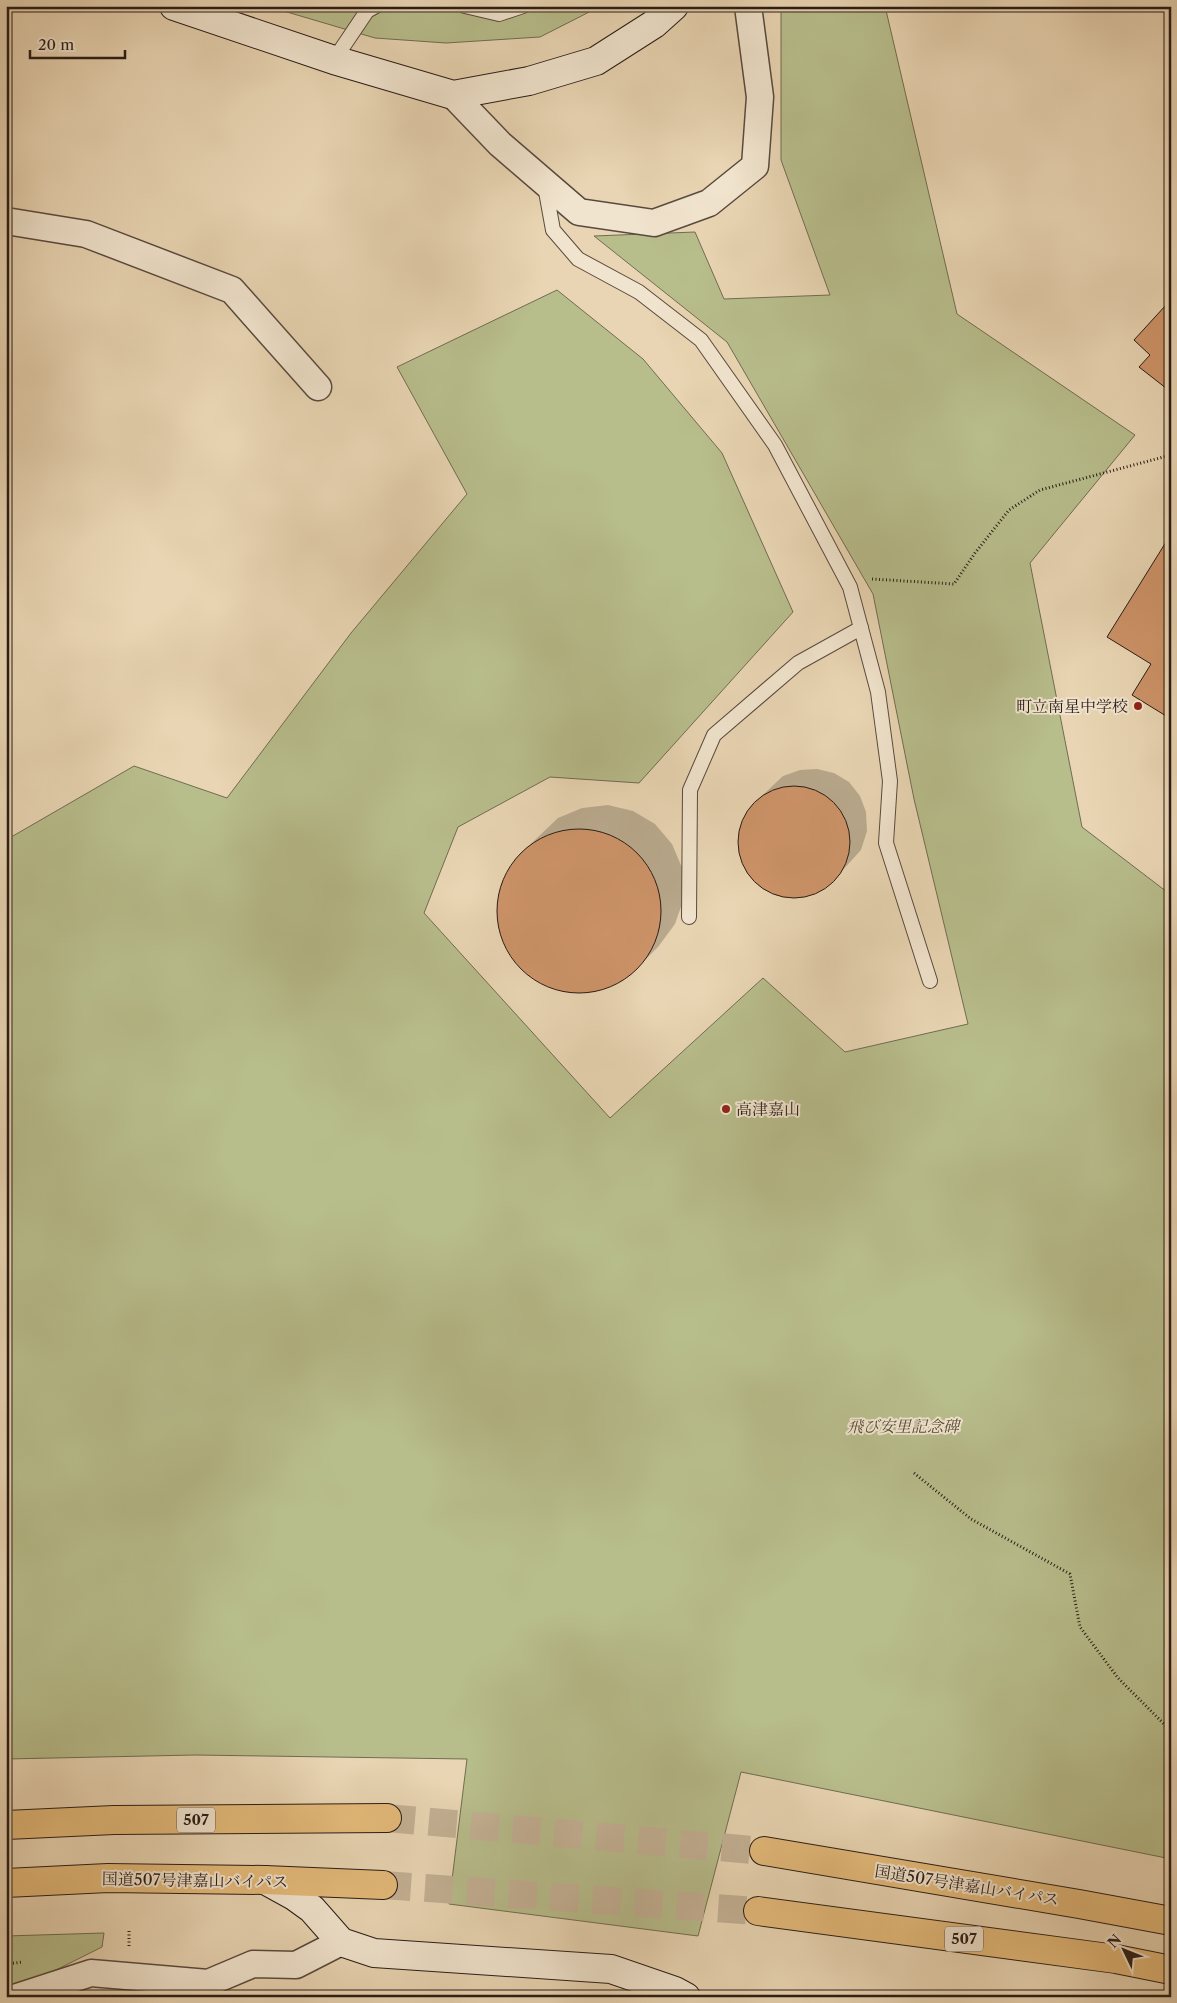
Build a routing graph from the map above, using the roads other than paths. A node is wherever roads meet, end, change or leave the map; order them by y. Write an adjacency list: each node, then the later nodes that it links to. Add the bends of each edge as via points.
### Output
1 (174, 6): 7 (street)
2 (376, 6): 7 (lane, via 367,11)
3 (465, 6): 4 (lane, via 499,14)
4 (523, 6)
5 (674, 6): 8 (street, via 654,24 596,61 530,81)
6 (748, 6): 9 (street, via 760,97 756,166 709,203 654,223 579,212)
7 (334, 60): 8 (street)
8 (453, 95): 9 (street, via 500,144)
9 (545, 182): 12 (lane, via 553,230 578,259 639,292 700,340 775,445 850,587)
10 (6, 221): 11 (street, via 86,234 232,290)
11 (318, 387)
12 (861, 628): 13 (lane, via 798,663 714,735 690,790); 14 (lane, via 878,692 890,781 886,843)
13 (689, 917)
14 (930, 981)
15 (387, 1818): 16 (highway, 507, via 114,1820)
16 (6, 1825)
17 (764, 1851): 22 (highway, 国道507号津嘉山バイパス)
18 (266, 1880): 19 (highway, 国道507号津嘉山バイパス, via 108,1878); 20 (highway, 国道507号津嘉山バイパス); 23 (street, via 312,1909)
19 (6, 1883)
20 (383, 1884)
21 (758, 1911): 24 (highway, 507, via 1116,1959)
22 (1171, 1921)
23 (341, 1942): 25 (street, via 296,1966 253,1964); 27 (street, via 374,1953 611,1969)
24 (1171, 1970)
25 (206, 1990): 26 (street, via 91,1973)
26 (17, 1997)
27 (686, 1997)

